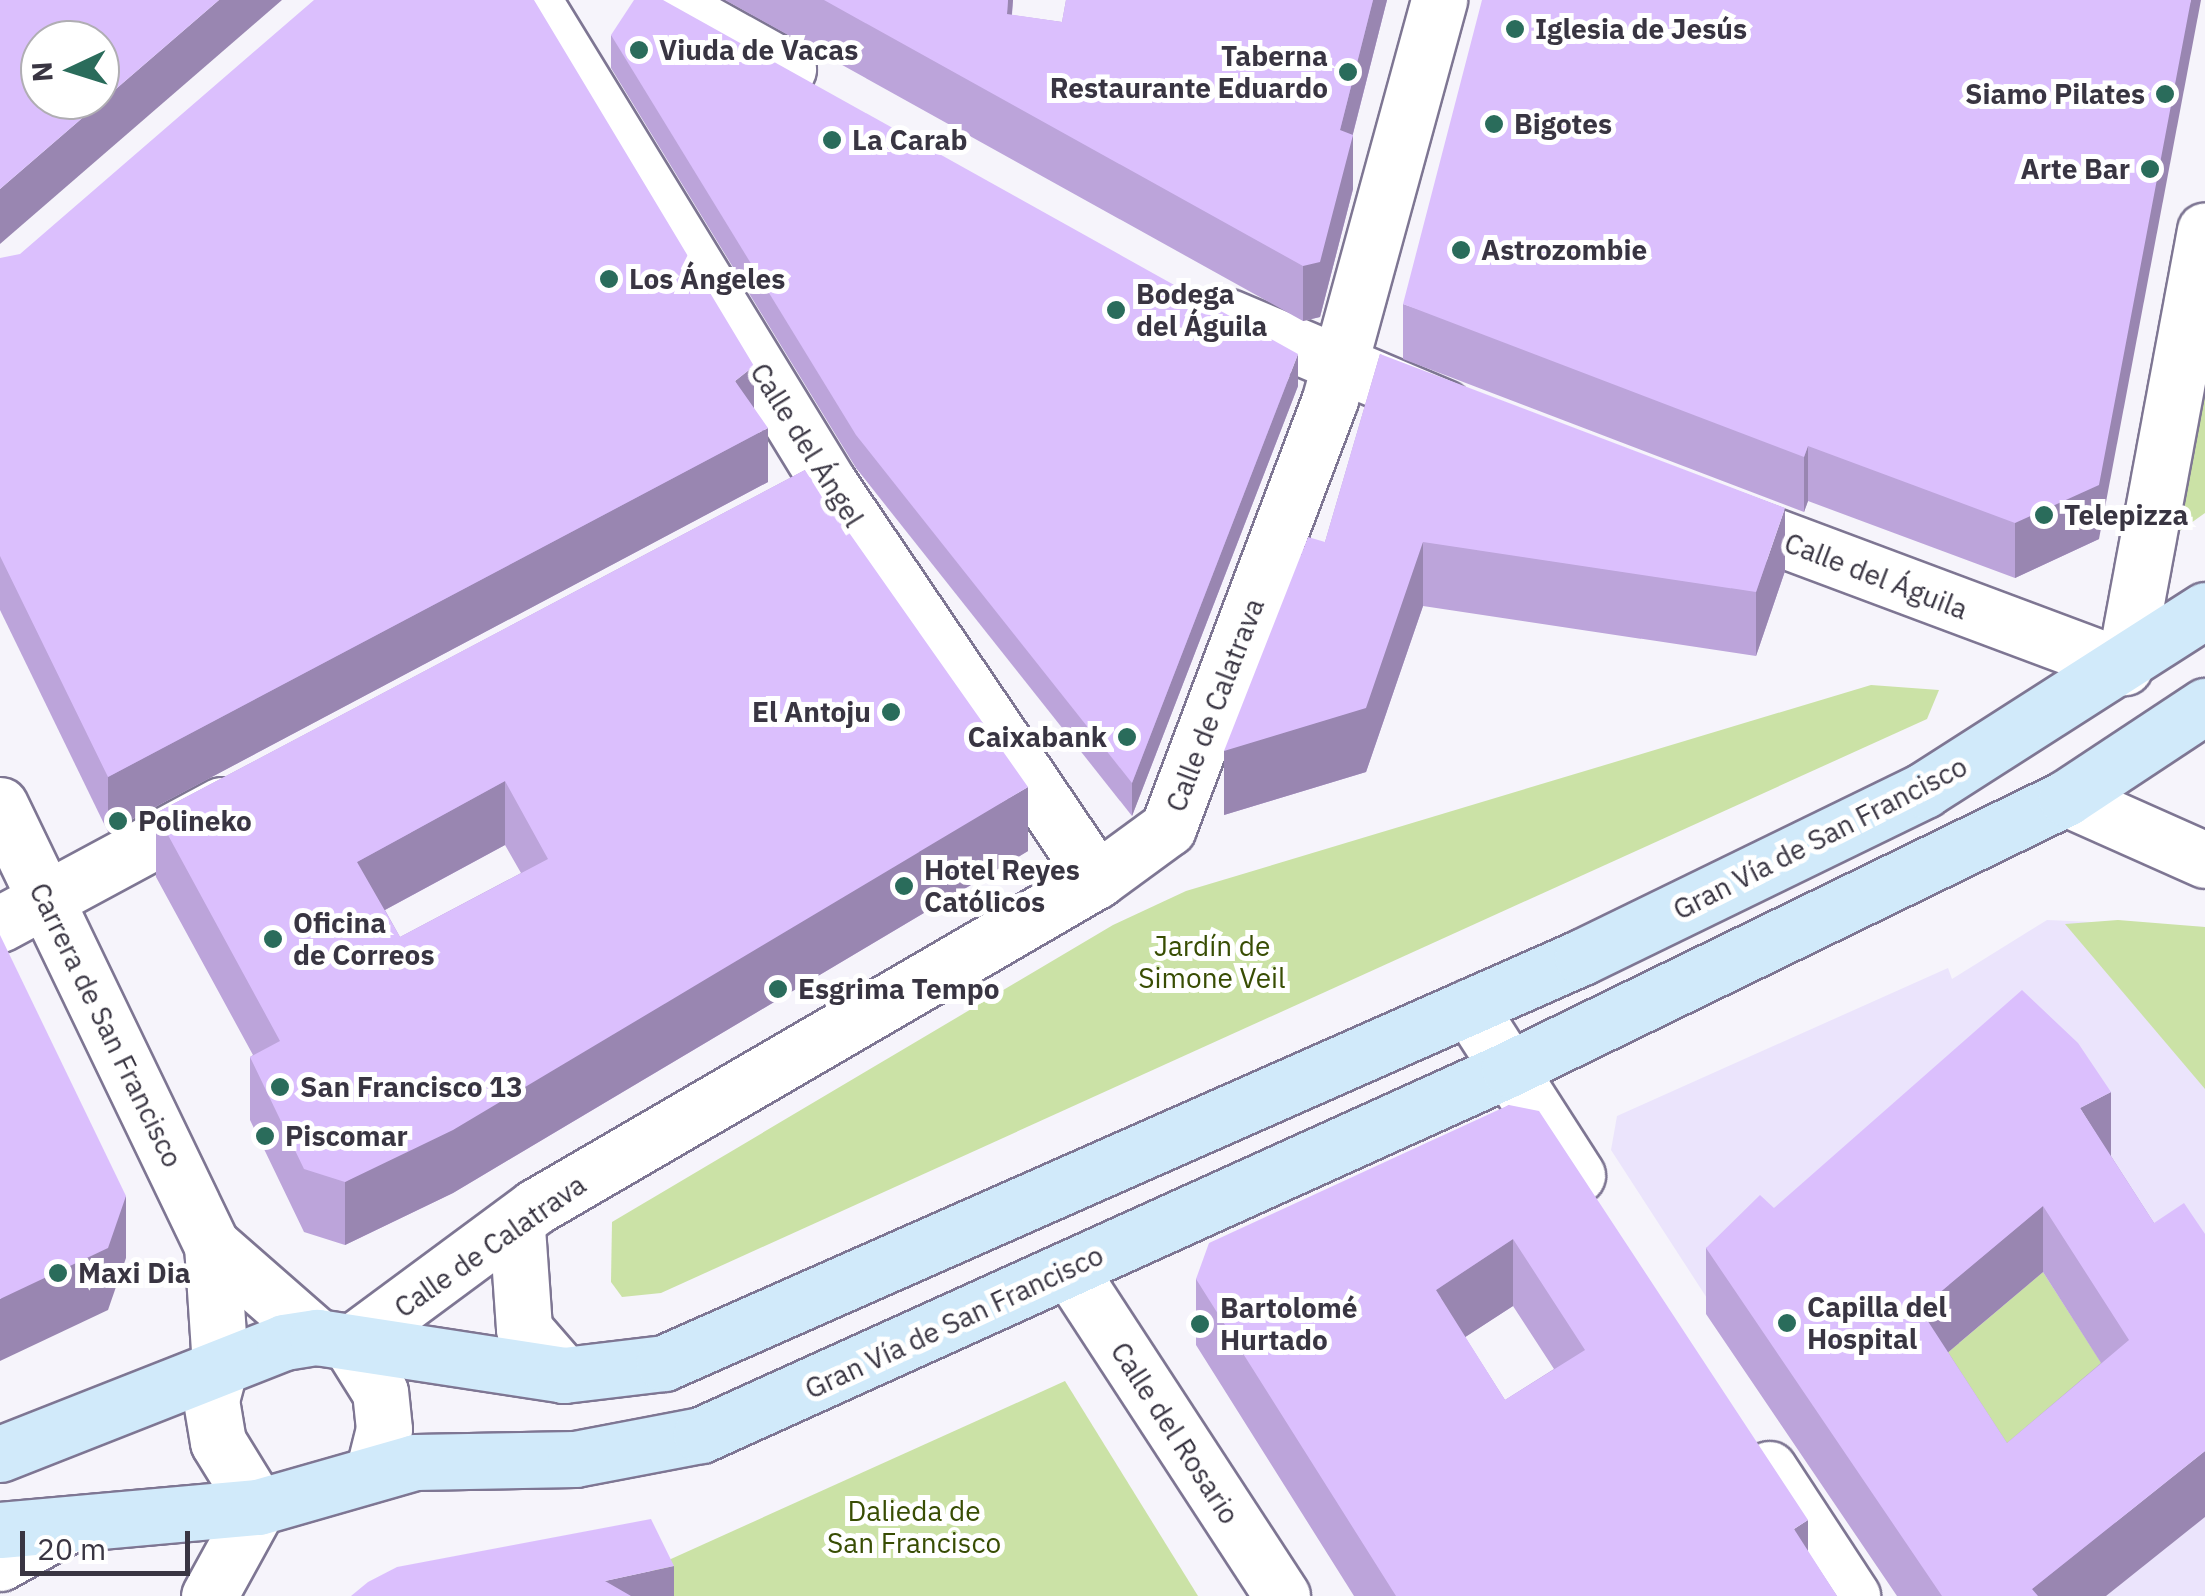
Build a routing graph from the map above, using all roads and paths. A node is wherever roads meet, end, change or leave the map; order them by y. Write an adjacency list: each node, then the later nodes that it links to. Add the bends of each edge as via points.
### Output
1 (533, 0): 17 (street, Calle del Ángel, via 808,496)
2 (664, 0): 4 (street)
3 (1439, 0): 7 (street, Calle de Calatrava)
4 (836, 96)
5 (2205, 230): 11 (street)
6 (1180, 289): 7 (street)
7 (1339, 368): 8 (street); 17 (street, Calle de Calatrava, via 1168,828)
8 (1489, 426)
9 (1674, 498): 11 (street, Calle del Águila)
10 (2205, 610): 11 (main road, Gran Vía de San Francisco)
11 (2124, 667): 19 (main road, Gran Vía de San Francisco, via 1924,790)
12 (2205, 706): 14 (main road, Gran Vía de San Francisco)
13 (276, 776): 18 (street)
14 (2066, 798): 16 (street); 20 (main road, Gran Vía de San Francisco)
15 (0, 804): 18 (street, Carrera de San Francisco)
16 (2205, 860)
17 (1096, 880): 22 (street, Calle de Calatrava, via 535,1208)
18 (23, 912): 23 (street, Carrera de San Francisco)
19 (1470, 1006): 20 (street); 27 (main road, Gran Vía de San Francisco, via 857,1285 664,1363)
20 (1509, 1069): 21 (street); 24 (main road, Gran Vía de San Francisco)
21 (1606, 1219)
22 (517, 1228): 25 (street, Calle de Calatrava); 27 (street, via 524,1329)
23 (212, 1244): 25 (street, Carrera de San Francisco); 26 (street, Carrera de San Francisco)
24 (1068, 1269): 30 (main road, Gran Vía de San Francisco, via 701,1435 638,1452 415,1462); 36 (street, Calle del Rosario)
25 (333, 1341): 26 (main road); 27 (main road, Gran Vía de San Francisco); 30 (street, via 380,1392 384,1429)
26 (220, 1366): 29 (main road); 31 (street, via 212,1400 218,1442)
27 (564, 1375)
28 (1745, 1432): 37 (street)
29 (0, 1454)
30 (373, 1473): 31 (main road)
31 (258, 1507): 32 (main road); 35 (street)
32 (63, 1528): 33 (main road); 34 (street)
33 (0, 1530)
34 (0, 1562)
35 (209, 1596)
36 (1282, 1596)
37 (1852, 1596)

